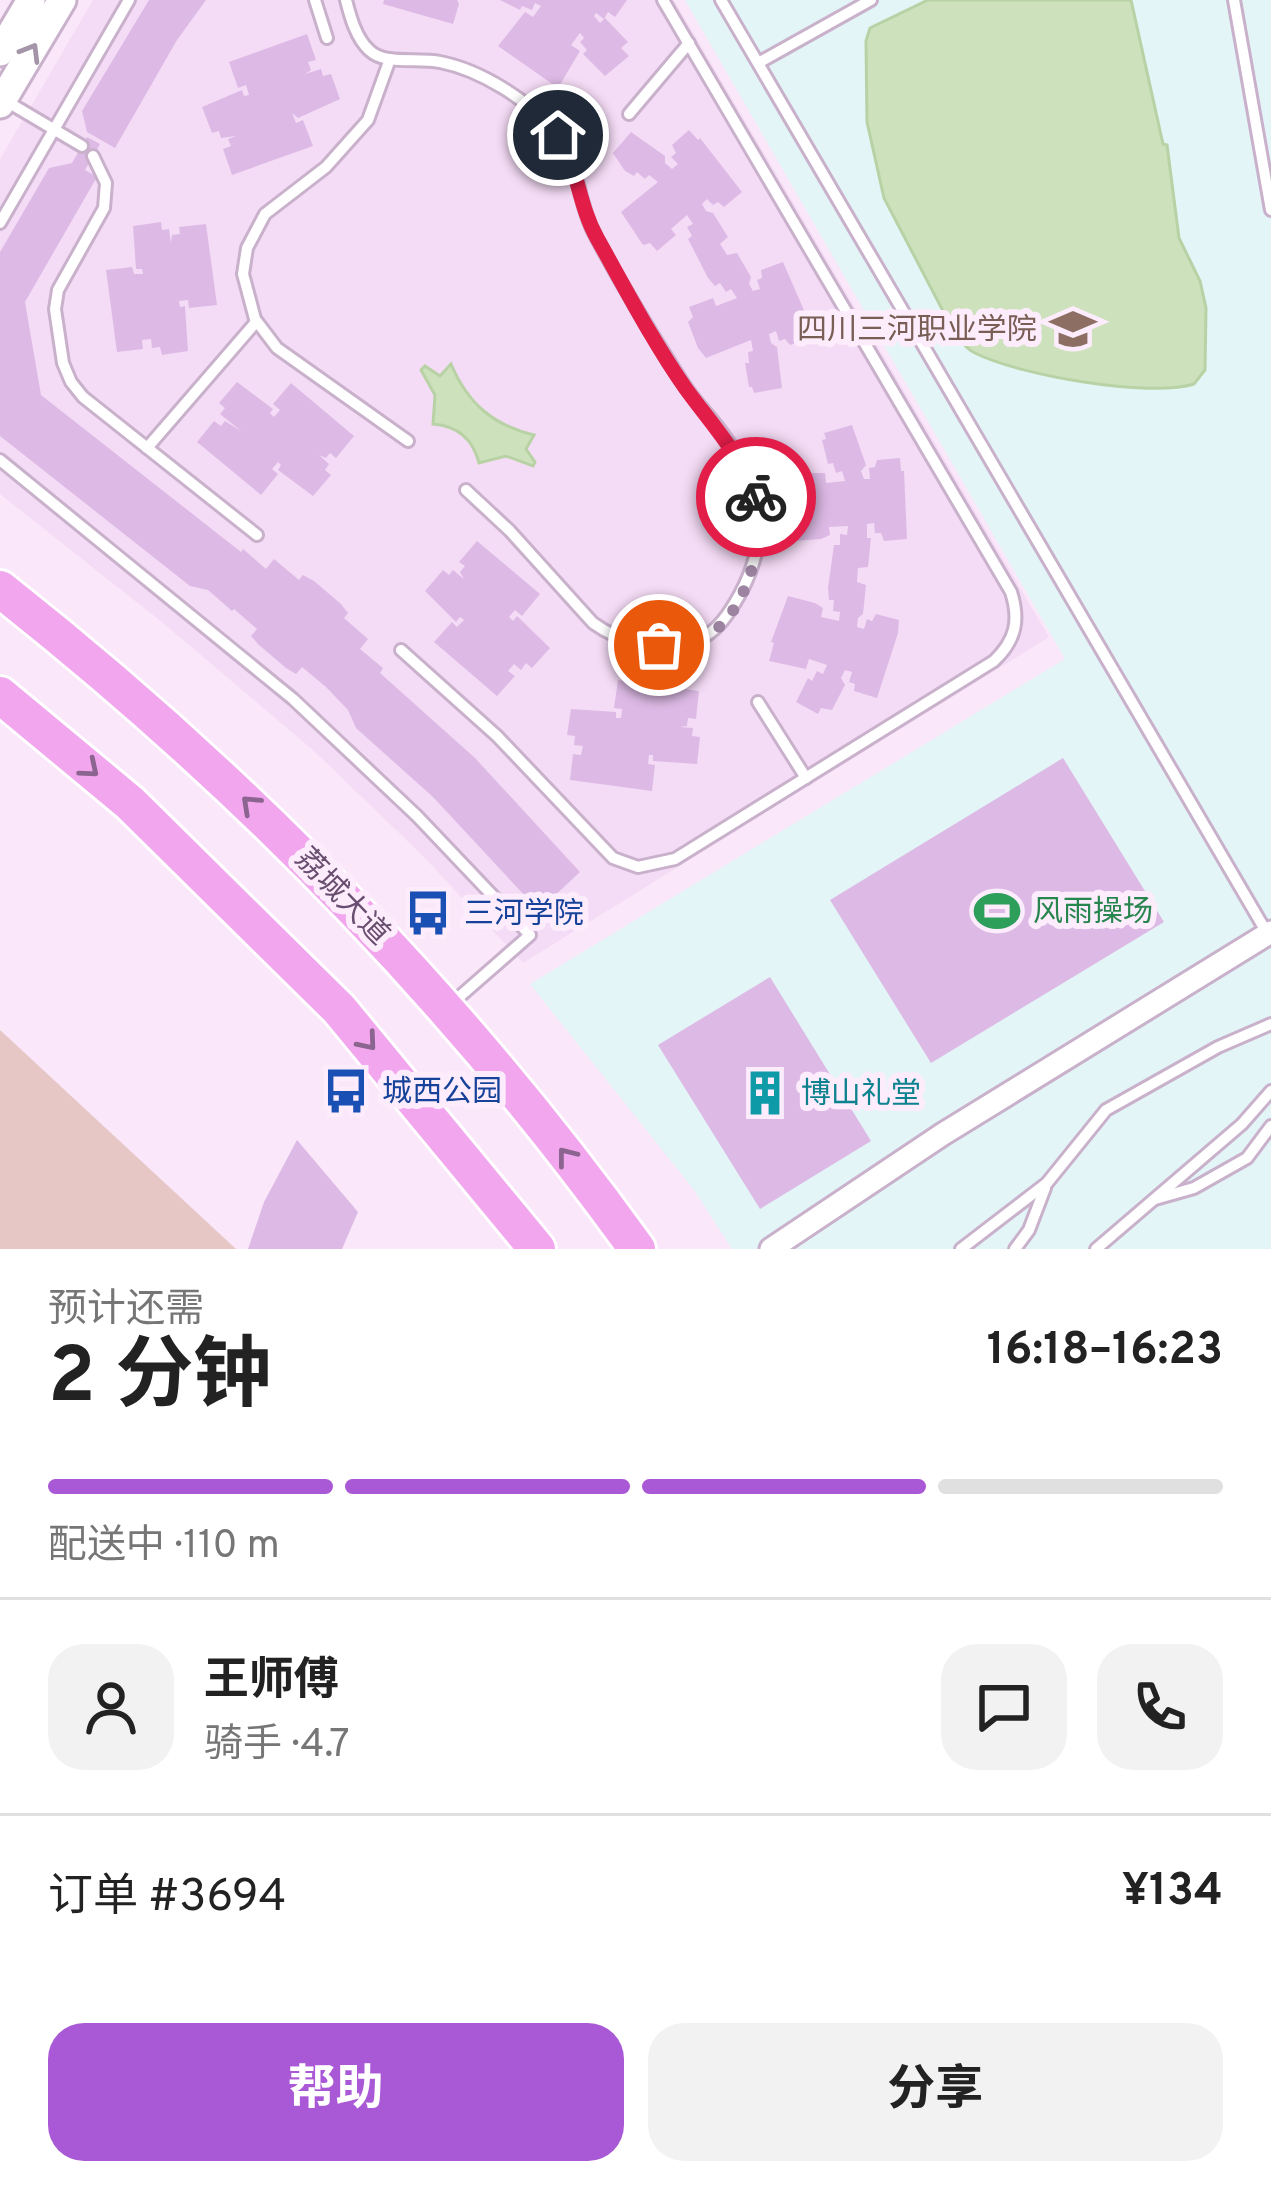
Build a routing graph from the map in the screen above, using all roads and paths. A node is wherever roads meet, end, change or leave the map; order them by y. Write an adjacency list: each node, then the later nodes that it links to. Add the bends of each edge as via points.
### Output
1 (31, 0): 12 (street)
2 (62, 0): 15 (street, one-way to 2)
3 (129, 0): 17 (lane)
4 (315, 0): 10 (lane)
5 (346, 0): 13 (lane, via 370,51)
6 (663, 0): 11 (lane)
7 (722, 0): 14 (lane)
8 (871, 0): 14 (lane)
9 (1234, 0): 20 (lane)
10 (327, 38)
11 (688, 43): 16 (lane); 32 (lane, via 1017,614 1012,641 994,662)
12 (0, 52)
13 (390, 58): 22 (lane, via 368,120 350,143 256,225 243,274); 26 (lane, via 476,74 560,136 594,232 685,387 742,461 759,510 758,549 714,631 680,644 633,641 592,623)
14 (760, 62): 33 (lane)
15 (2, 102): 17 (lane)
16 (629, 114)
17 (54, 130): 18 (lane); 21 (lane)
18 (82, 146)
19 (93, 157): 24 (lane, via 107,196 56,299 63,363 83,397)
20 (1271, 210)
21 (0, 223)
22 (256, 322): 23 (lane, via 277,348); 24 (lane)
23 (408, 441)
24 (147, 448): 27 (lane)
25 (0, 460): 34 (lane, via 292,699 530,935)
26 (466, 490)
27 (257, 535)
28 (0, 589): 34 (main road, 荔城大道, one-way to 28, via 185,742)
29 (401, 650): 32 (lane, via 625,864 651,868 675,860)
30 (0, 694): 40 (main road, one-way to 40, via 130,803 339,1009)
31 (758, 702): 32 (lane)
32 (806, 778)
33 (1269, 933): 42 (street)
34 (446, 1008): 41 (main road, 荔城大道, one-way to 34)
35 (1271, 1024): 38 (lane, via 1106,1110)
36 (1271, 1091): 39 (lane)
37 (1271, 1126): 39 (lane, via 1247,1158 1194,1188)
38 (1047, 1183): 43 (lane); 44 (lane)
39 (1152, 1200): 45 (lane)
40 (537, 1249)
41 (637, 1249)
42 (771, 1249)
43 (962, 1249)
44 (1015, 1249)
45 (1096, 1249)

